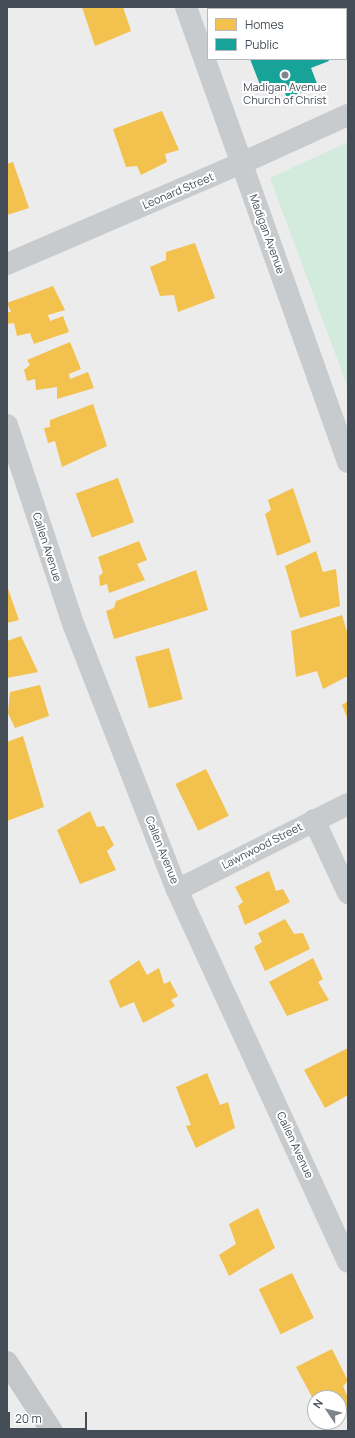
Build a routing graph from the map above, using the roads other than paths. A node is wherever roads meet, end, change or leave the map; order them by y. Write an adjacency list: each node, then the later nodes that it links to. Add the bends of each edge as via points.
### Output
1 (186, 7): 3 (street, Madigan Avenue)
2 (348, 115): 3 (street, Leonard Street)
3 (242, 163): 4 (street, Leonard Street); 6 (street, Madigan Avenue)
4 (7, 264)
5 (7, 425): 9 (street, Callen Avenue, via 74,626)
6 (348, 462)
7 (348, 804): 8 (street, Lawnwood Street)
8 (314, 820): 9 (street, Lawnwood Street); 10 (street)
9 (178, 890): 11 (street, Callen Avenue)
10 (348, 893)
11 (348, 1262)
12 (7, 1362): 13 (main road)
13 (52, 1431)

